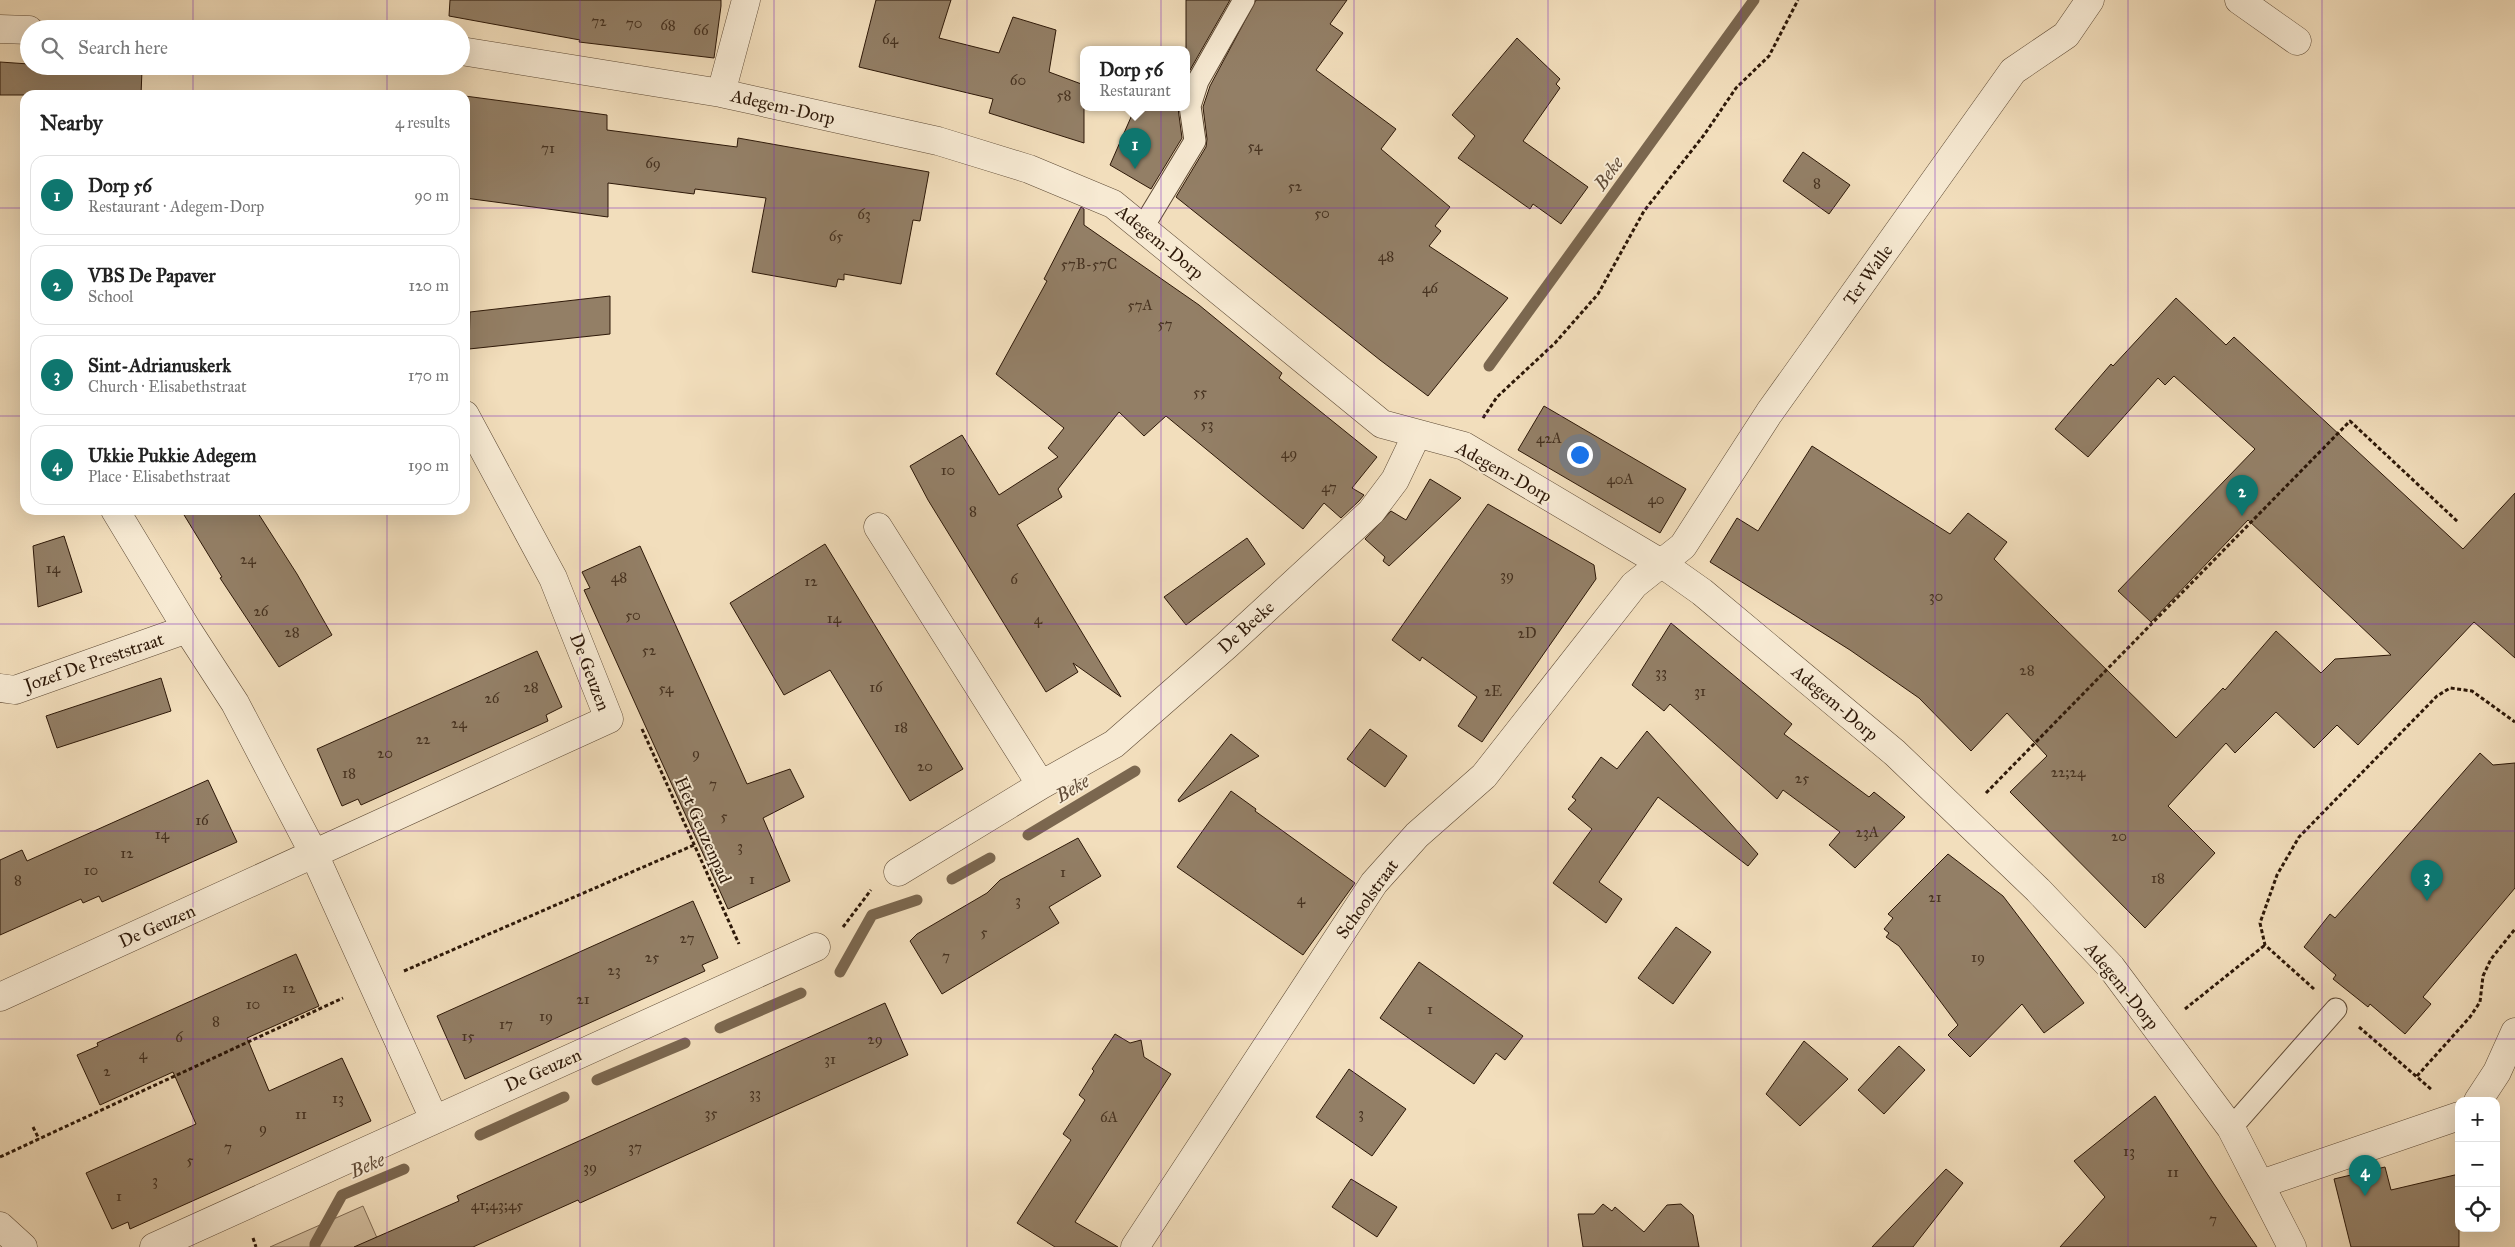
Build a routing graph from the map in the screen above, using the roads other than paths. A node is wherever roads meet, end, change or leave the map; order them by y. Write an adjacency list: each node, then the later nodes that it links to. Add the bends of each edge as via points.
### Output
1 (746, 0): 9 (street)
2 (1244, 0): 10 (lane, via 1198,81 1190,106 1195,141)
3 (2090, 0): 15 (street, Ter Walle, via 2066,35 2013,71 1769,413 1683,546)
4 (2239, 0): 7 (street)
5 (0, 29): 6 (street)
6 (20, 30)
7 (2297, 41)
8 (470, 52): 9 (street, Adegem-Dorp)
9 (721, 93): 10 (street, Adegem-Dorp, via 938,142 1029,169 1113,204)
10 (1143, 227): 12 (street, Adegem-Dorp, via 1382,424)
11 (470, 424): 19 (street, De Geuzen, via 553,578 609,719)
12 (1417, 434): 15 (street, Adegem-Dorp, via 1464,446); 18 (street, De Beeke, via 1395,480 1371,512 1114,744)
13 (118, 515): 16 (street, Jozef De Preststraat)
14 (878, 527): 18 (street)
15 (1661, 563): 28 (street, Adegem-Dorp, via 1702,592 1895,753 2038,890 2111,967); 33 (street, Schoolstraat, via 1634,585 1484,776 1417,835 1374,883)
16 (187, 629): 17 (street, Jozef De Preststraat, via 15,690); 19 (street, Jozef De Preststraat, via 234,703)
17 (0, 688)
18 (1041, 785): 20 (street, De Beeke)
19 (314, 854): 22 (street, De Geuzen); 27 (street)
20 (898, 872)
21 (816, 947): 27 (street, De Geuzen)
22 (0, 997)
23 (2336, 1009): 28 (lane)
24 (2515, 1032): 25 (street, via 2497,1072)
25 (2481, 1097)
26 (2455, 1117): 29 (street)
27 (434, 1119): 32 (street, De Geuzen)
28 (2231, 1128): 29 (street, Adegem-Dorp)
29 (2261, 1184): 34 (street, Adegem-Dorp)
30 (0, 1226): 31 (street)
31 (24, 1247)
32 (154, 1247)
33 (1135, 1247)
34 (2292, 1247)

